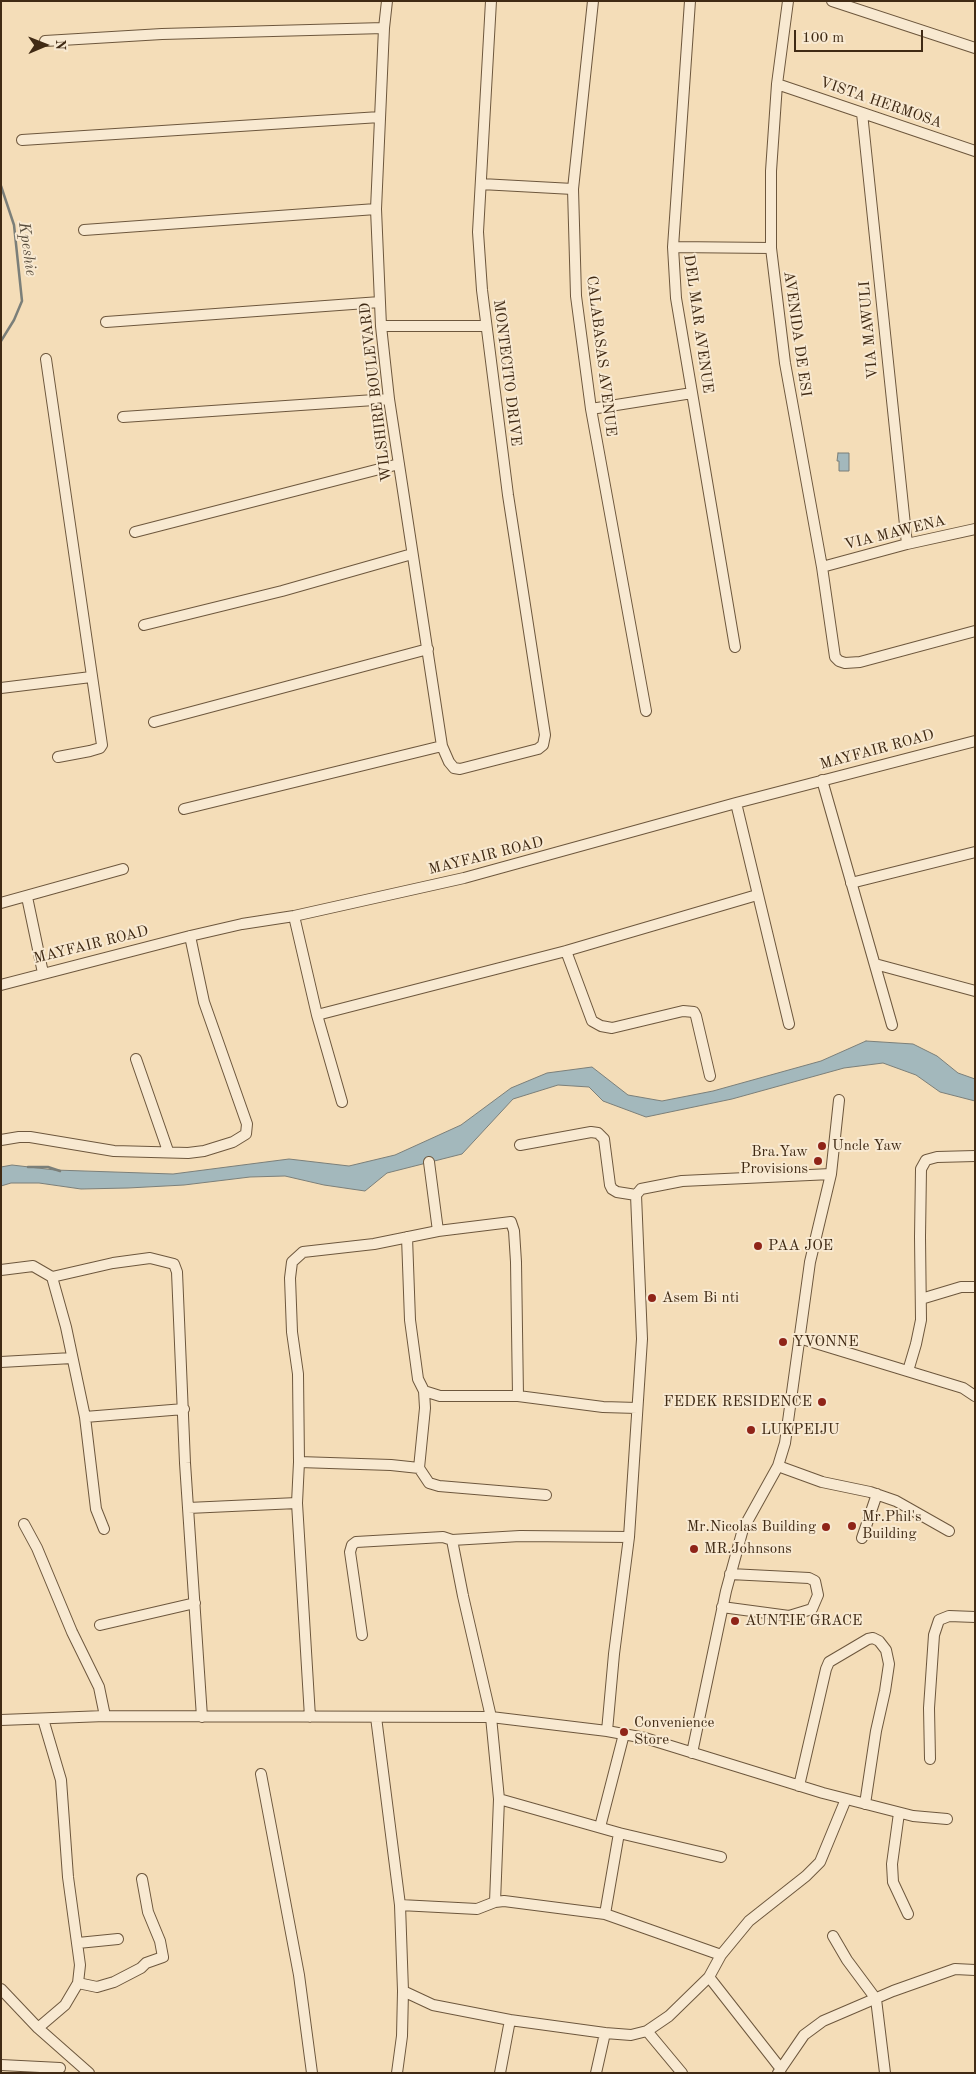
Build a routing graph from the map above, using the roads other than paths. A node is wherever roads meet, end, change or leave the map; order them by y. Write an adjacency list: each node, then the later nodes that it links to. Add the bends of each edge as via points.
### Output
1 (387, 1): 7 (street, WILSHIRE BOULEVARD)
2 (491, 1): 15 (street, MONTECITO DRIVE)
3 (593, 1): 16 (street, CALABASAS AVENUE)
4 (690, 1): 19 (street, DEL MAR AVENUE)
5 (788, 1): 10 (street, AVENIDA DE ESI)
6 (832, 1): 9 (street)
7 (384, 28): 8 (street, via 162,34); 12 (street, WILSHIRE BOULEVARD)
8 (45, 41)
9 (975, 48)
10 (777, 84): 11 (street, VISTA HERMOSA); 20 (street, AVENIDA DE ESI, via 771,171)
11 (862, 113): 14 (street, VISTA HERMOSA); 33 (street, VIA MAWULI)
12 (380, 117): 13 (street); 17 (street, WILSHIRE BOULEVARD)
13 (22, 140)
14 (975, 151)
15 (481, 184): 16 (street); 24 (street, MONTECITO DRIVE, via 478,232)
16 (573, 188): 28 (street, CALABASAS AVENUE, via 576,296)
17 (376, 209): 18 (street); 21 (street, WILSHIRE BOULEVARD)
18 (84, 230)
19 (672, 247): 20 (street); 26 (street, DEL MAR AVENUE, via 676,298)
20 (771, 248): 35 (street, AVENIDA DE ESI, via 785,363)
21 (380, 302): 22 (street); 23 (street, WILSHIRE BOULEVARD)
22 (106, 322)
23 (381, 326): 24 (street); 27 (street, WILSHIRE BOULEVARD)
24 (486, 326): 47 (street, MONTECITO DRIVE, via 545,735 543,745 538,749)
25 (46, 359): 40 (street)
26 (692, 393): 28 (street); 38 (street, DEL MAR AVENUE)
27 (389, 399): 29 (street); 30 (street, WILSHIRE BOULEVARD)
28 (591, 409): 42 (street, CALABASAS AVENUE)
29 (123, 417)
30 (399, 464): 32 (street); 34 (street, WILSHIRE BOULEVARD)
31 (975, 529): 33 (street, VIA MAWENA)
32 (135, 532)
33 (907, 544): 35 (street, VIA MAWENA)
34 (412, 554): 36 (street); 39 (street, WILSHIRE BOULEVARD)
35 (822, 567): 37 (street, AVENIDA DE ESI, via 835,657 839,661 860,662)
36 (144, 625)
37 (975, 631)
38 (735, 647)
39 (428, 649): 43 (street); 45 (street, WILSHIRE BOULEVARD)
40 (91, 677): 41 (street); 46 (street, via 102,744 90,751)
41 (1, 688)
42 (646, 711)
43 (154, 722)
44 (975, 741): 48 (street, MAYFAIR ROAD)
45 (442, 746): 47 (street, WILSHIRE BOULEVARD, via 449,762); 50 (street)
46 (58, 757)
47 (460, 769)
48 (822, 780): 49 (street, MAYFAIR ROAD); 53 (street)
49 (736, 803): 54 (street); 57 (street, MAYFAIR ROAD, via 464,878)
50 (184, 809)
51 (975, 852): 53 (street)
52 (123, 868): 55 (street)
53 (851, 883): 60 (street)
54 (757, 895): 59 (street); 65 (street)
55 (27, 897): 56 (street); 61 (street)
56 (1, 903)
57 (294, 916): 58 (street, MAYFAIR ROAD); 64 (street)
58 (190, 936): 61 (street, MAYFAIR ROAD); 73 (street, via 204,1002 247,1124 246,1134 233,1142 204,1151)
59 (566, 951): 64 (street); 68 (street, via 592,1021 601,1026 612,1028 683,1011 694,1012)
60 (874, 964): 63 (street); 66 (street)
61 (43, 972): 62 (street, MAYFAIR ROAD)
62 (1, 985)
63 (975, 991)
64 (316, 1015): 70 (street)
65 (789, 1024)
66 (892, 1026)
67 (136, 1059): 73 (street)
68 (710, 1076)
69 (838, 1100): 76 (street)
70 (342, 1102)
71 (1, 1140): 73 (street, via 30,1137 114,1150)
72 (520, 1145): 77 (street, via 598,1133 604,1139 610,1186 617,1192)
73 (168, 1151)
74 (975, 1156): 83 (street, via 937,1157 926,1160 921,1169)
75 (429, 1162): 78 (street)
76 (831, 1174): 77 (street, via 682,1181 641,1189); 84 (street, via 810,1262)
77 (636, 1195): 93 (street, via 642,1339)
78 (438, 1231): 79 (street); 90 (street, via 511,1222 516,1262)
79 (407, 1237): 88 (street, via 410,1320 418,1379); 96 (street, via 302,1252 292,1262 290,1278 298,1374)
80 (1, 1270): 81 (street, via 33,1266)
81 (52, 1277): 85 (street); 94 (street, via 150,1258 174,1264 179,1279)
82 (975, 1287): 83 (street, via 961,1287)
83 (921, 1299): 87 (street, via 921,1320)
84 (799, 1338): 87 (street); 97 (street, via 785,1444)
85 (72, 1358): 86 (street); 95 (street)
86 (1, 1362)
87 (908, 1371): 91 (street, via 963,1388)
88 (424, 1391): 89 (street); 92 (street)
89 (440, 1396): 90 (street); 92 (street)
90 (518, 1396): 93 (street)
91 (975, 1396)
92 (425, 1408): 98 (street)
93 (637, 1408): 106 (street)
94 (184, 1409): 95 (street); 102 (street)
95 (85, 1417): 104 (street, via 96,1509)
96 (299, 1462): 98 (street); 101 (street)
97 (778, 1466): 99 (street); 109 (street, via 743,1529)
98 (419, 1468): 100 (street, via 429,1483 439,1486)
99 (877, 1494): 105 (street); 107 (street)
100 (546, 1495)
101 (297, 1502): 102 (street); 117 (street)
102 (188, 1508): 110 (street)
103 (24, 1524): 115 (street, via 99,1687)
104 (104, 1529)
105 (950, 1531)
106 (629, 1537): 108 (street, via 520,1536); 122 (street)
107 (862, 1538)
108 (452, 1540): 114 (street, via 443,1537 356,1542 352,1545 350,1552); 119 (street)
109 (730, 1574): 111 (street); 111 (street, via 809,1578 815,1581 818,1595 812,1609 789,1616)
110 (195, 1603): 113 (street); 116 (street)
111 (722, 1607): 124 (street)
112 (975, 1617): 125 (street, via 949,1616 939,1620 934,1635 929,1708)
113 (100, 1625)
114 (362, 1634)
115 (105, 1716): 116 (street); 120 (street)
116 (202, 1717): 117 (street)
117 (310, 1717): 118 (street)
118 (376, 1717): 119 (street); 138 (street)
119 (491, 1717): 122 (street); 128 (street)
120 (43, 1719): 121 (street); 143 (street, via 61,1780 68,1877)
121 (1, 1720)
122 (607, 1731): 123 (street)
123 (624, 1734): 124 (street); 133 (street)
124 (692, 1753): 127 (street)
125 (930, 1759)
126 (261, 1774): 160 (street, via 299,1975)
127 (799, 1786): 129 (street); 130 (street, via 829,1662 873,1638 886,1650 889,1664)
128 (499, 1799): 133 (street); 137 (street)
129 (846, 1799): 130 (street); 144 (street, via 820,1862 749,1921)
130 (865, 1804): 131 (street)
131 (899, 1813): 132 (street); 140 (street, via 892,1864 893,1882)
132 (946, 1819)
133 (600, 1827): 134 (street)
134 (619, 1833): 135 (street); 139 (street)
135 (720, 1857)
136 (142, 1879): 147 (street, via 162,1957 114,1982 97,1987)
137 (496, 1902): 138 (street, via 477,1909); 139 (street)
138 (400, 1905): 149 (street)
139 (605, 1914): 144 (street)
140 (908, 1914)
141 (833, 1936): 150 (street)
142 (118, 1939): 143 (street)
143 (78, 1943): 147 (street)
144 (720, 1955): 146 (street)
145 (975, 1970): 150 (street, via 955,1969)
146 (709, 1977): 153 (street, via 670,2016); 158 (street)
147 (78, 1983): 152 (street, via 65,2005)
148 (1, 1989): 152 (street)
149 (404, 1991): 151 (street, via 433,2005); 161 (street)
150 (876, 1999): 158 (street, via 811,2028); 165 (street)
151 (510, 2020): 154 (street); 162 (street)
152 (38, 2028): 155 (street)
153 (647, 2031): 154 (street, via 631,2035); 164 (street)
154 (605, 2033): 163 (street)
155 (61, 2048): 157 (street); 159 (street)
156 (1, 2065): 157 (street)
157 (60, 2070)
158 (780, 2071)
159 (89, 2073)
160 (312, 2073)
161 (397, 2073)
162 (500, 2073)
163 (596, 2073)
164 (682, 2073)
165 (885, 2073)

